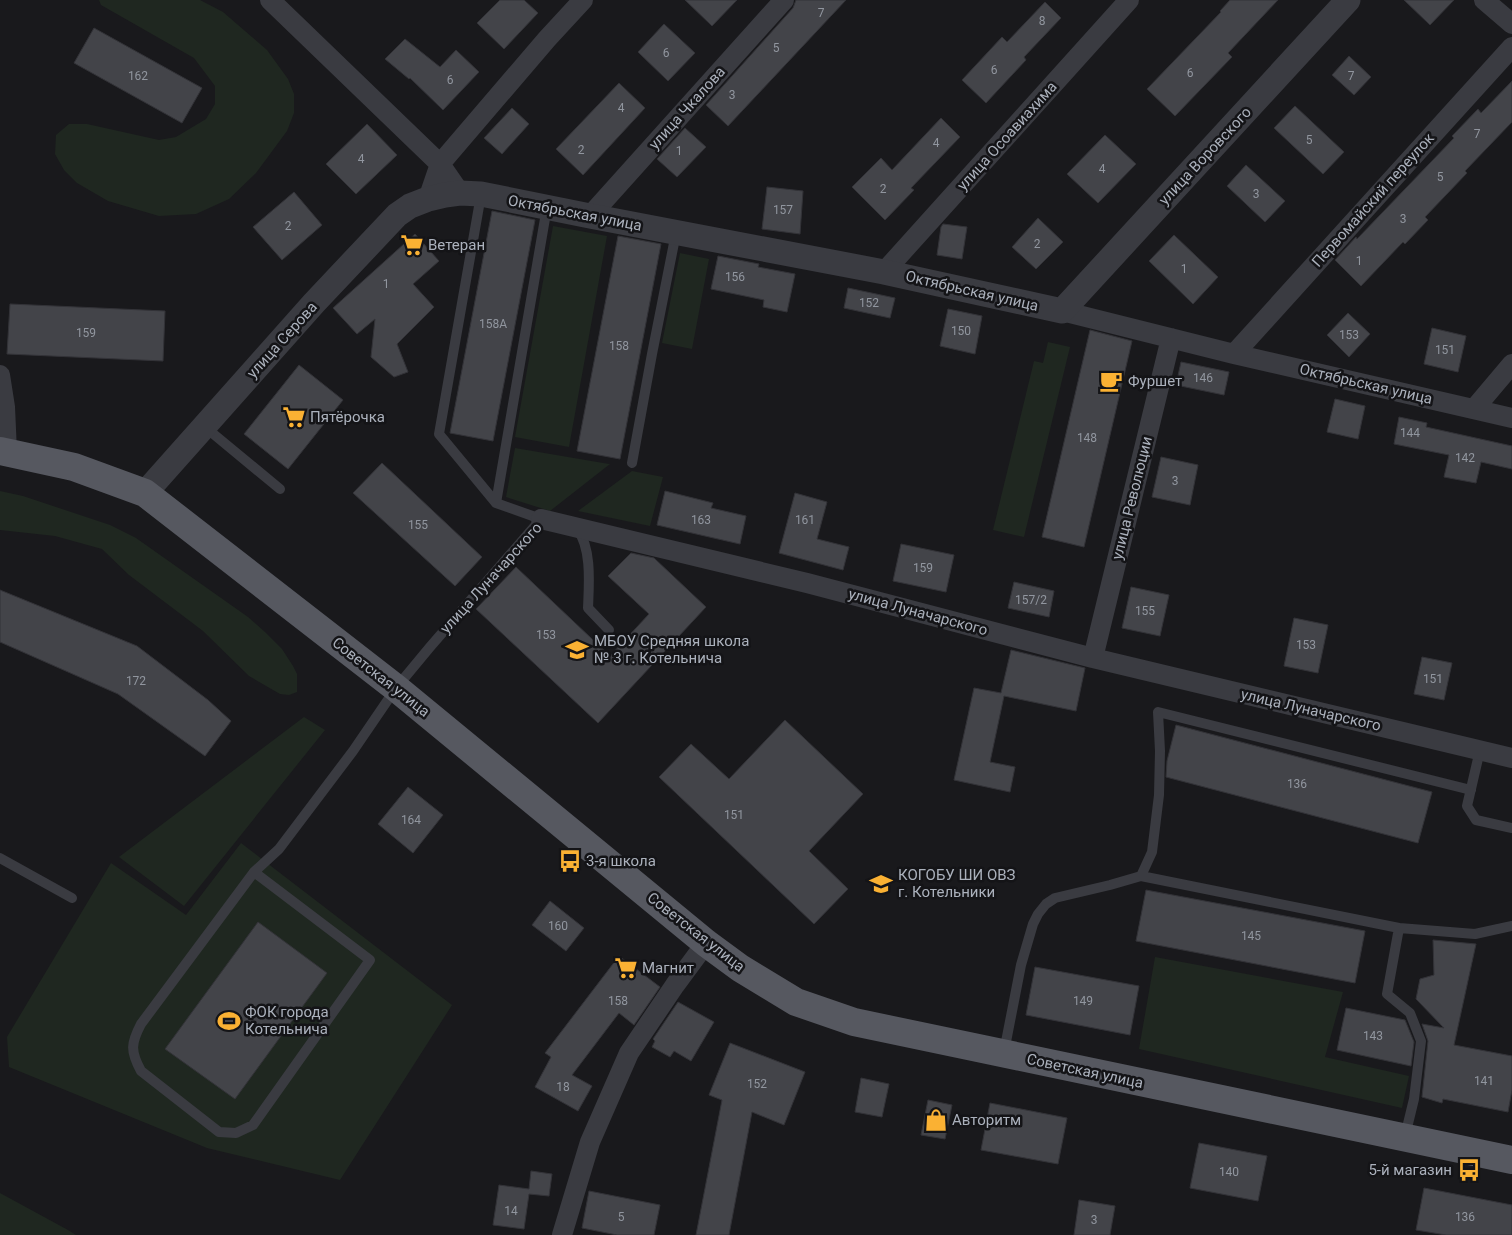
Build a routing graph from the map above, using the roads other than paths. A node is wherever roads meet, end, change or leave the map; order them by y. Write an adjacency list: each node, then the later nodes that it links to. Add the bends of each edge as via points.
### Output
1 (270, 0): 9 (street)
2 (582, 0): 9 (street)
3 (784, 0): 13 (street, улица Чкалова)
4 (1129, 0): 15 (street, улица Осоавиахима)
5 (1348, 0): 16 (street, улица Воровского)
6 (1484, 0): 7 (street)
7 (1512, 24)
8 (1512, 47): 18 (street, Первомайский переулок)
9 (440, 164): 10 (street); 11 (street)
10 (471, 194): 11 (street, Октябрьская улица); 12 (street, Октябрьская улица); 28 (lane, via 439,434)
11 (428, 199): 23 (street, улица Серова, via 397,215)
12 (547, 208): 13 (street, Октябрьская улица); 28 (lane)
13 (590, 216): 14 (street, Октябрьская улица)
14 (676, 232): 15 (street, Октябрьская улица); 25 (lane)
15 (884, 272): 16 (street, Октябрьская улица)
16 (1062, 311): 17 (street, Октябрьская улица)
17 (1171, 338): 18 (street, Октябрьская улица); 32 (street, улица Революции)
18 (1234, 354): 21 (street, Октябрьская улица)
19 (1512, 364): 21 (street)
20 (0, 375): 24 (street, via 5,407)
21 (1474, 409): 22 (street, Октябрьская улица)
22 (1512, 418)
23 (205, 427): 26 (lane); 27 (street, улица Серова)
24 (4, 452): 27 (main road, Советская улица, via 74,467)
25 (632, 463)
26 (280, 488)
27 (145, 493): 33 (main road, Советская улица)
28 (496, 503): 29 (lane)
29 (541, 519): 30 (street, улица Луначарского); 33 (lane, улица Луначарского)
30 (574, 526): 31 (lane, via 583,536 590,574 588,608); 32 (street, улица Луначарского)
31 (609, 630)
32 (1093, 658): 34 (street, улица Луначарского)
33 (396, 688): 39 (lane, улица Луначарского, via 279,849); 44 (main road, Советская улица)
34 (1480, 750): 35 (street, улица Луначарского); 36 (lane)
35 (1512, 758)
36 (1470, 790): 37 (lane, via 1467,806 1476,820); 40 (lane, via 1158,712 1159,795 1152,852)
37 (1512, 828)
38 (0, 858): 41 (lane)
39 (254, 872): 39 (lane, улица Луначарского, via 141,1024 132,1047 141,1071 219,1132 236,1133 253,1125 370,960)
40 (1141, 876): 43 (lane); 45 (lane, via 1055,898 1038,914 1021,965)
41 (72, 898)
42 (1512, 926): 43 (lane, via 1475,934)
43 (1399, 928): 46 (lane, via 1387,994 1410,1013 1420,1041 1414,1099)
44 (706, 943): 45 (main road, Советская улица, via 796,1002 854,1022); 48 (street, via 629,1053 590,1142)
45 (1003, 1053): 46 (main road, Советская улица)
46 (1404, 1138): 47 (main road, Советская улица)
47 (1512, 1160)
48 (562, 1235)

